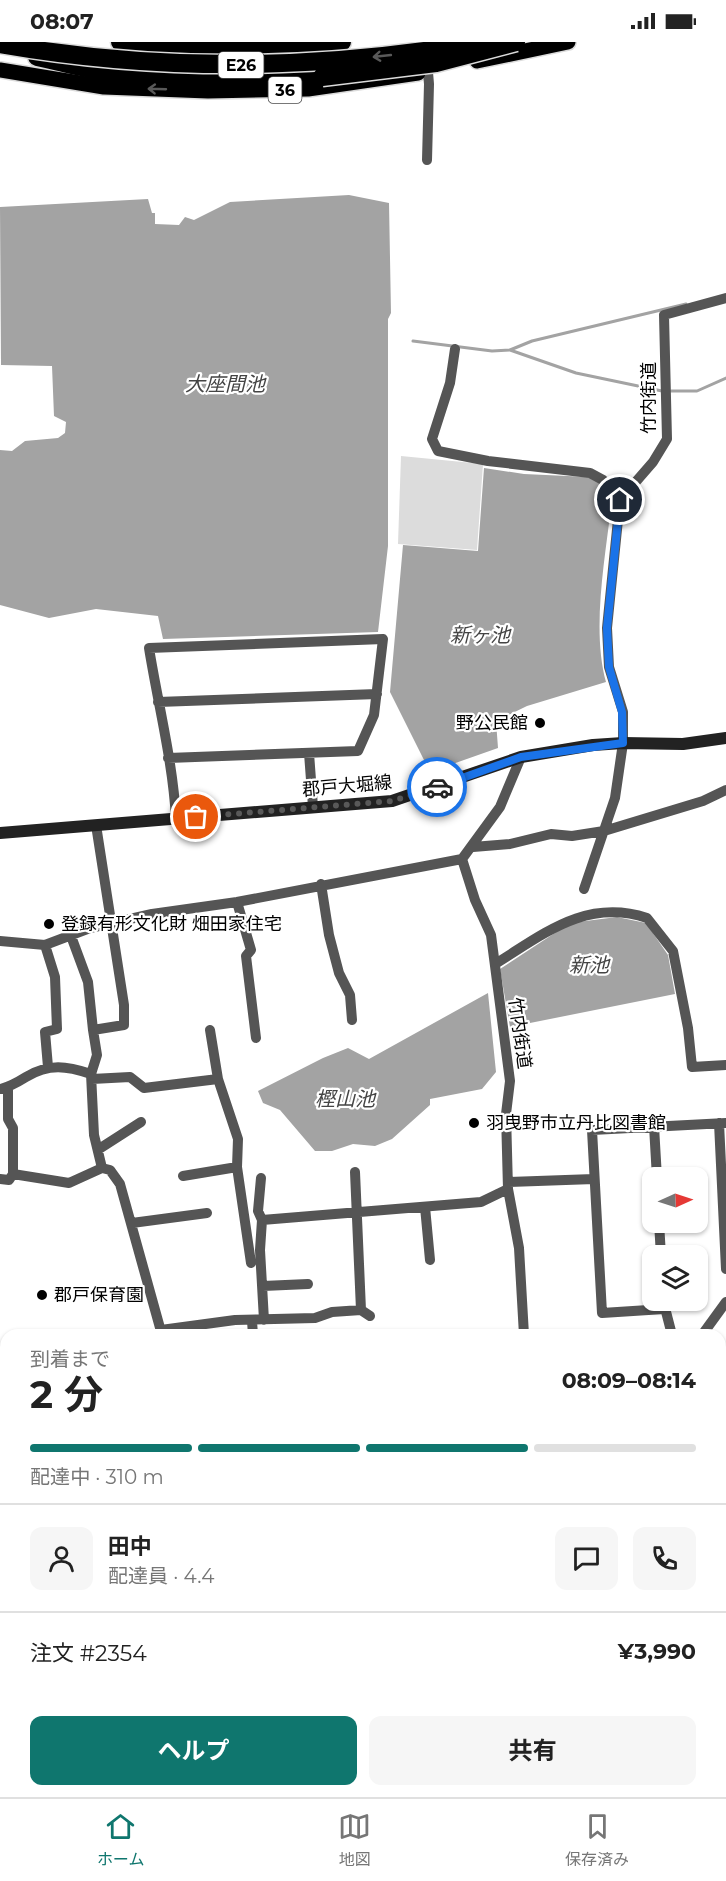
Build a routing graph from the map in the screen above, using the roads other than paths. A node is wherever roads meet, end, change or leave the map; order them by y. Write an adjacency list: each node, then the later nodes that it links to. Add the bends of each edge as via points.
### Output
1 (120, 42): 2 (highway, E26, via 238,47)
2 (342, 42)
3 (426, 42): 12 (street)
4 (482, 42): 10 (highway, E26, one-way to 10, bridge, via 405,54 308,62 238,65)
5 (516, 42): 8 (highway, bridge, via 436,63 322,77 217,80 141,76)
6 (568, 42): 12 (main road, 36)
7 (0, 44): 10 (highway, E26, bridge)
8 (0, 50)
9 (0, 55): 10 (highway, bridge)
10 (109, 59)
11 (0, 70): 12 (main road, 36, one-way to 11, via 308,89 208,91 104,87)
12 (428, 71): 13 (street)
13 (427, 160)
14 (726, 298): 16 (street, 竹内街道, via 664,315 667,439)
15 (455, 349): 16 (street, via 450,383 432,439 438,451 488,461 590,472 603,480)
16 (620, 500): 20 (street, via 607,628 609,667 622,712)
17 (377, 694): 18 (street); 18 (street, via 383,639 149,648); 21 (street, via 374,715 358,750)
18 (158, 702): 23 (street)
19 (726, 738): 20 (main road, 郡戸大堀線, via 683,744)
20 (623, 743): 22 (main road, 郡戸大堀線); 28 (street, via 615,798)
21 (309, 753): 23 (street); 25 (street)
22 (521, 757): 25 (main road, 郡戸大堀線, via 403,799); 30 (street, via 500,807)
23 (168, 758): 26 (street)
24 (726, 790): 28 (street, via 703,801)
25 (313, 807): 26 (main road, 郡戸大堀線)
26 (176, 819): 27 (main road, 郡戸大堀線)
27 (96, 825): 29 (main road, 郡戸大堀線); 35 (street)
28 (604, 831): 30 (street, via 572,836 551,834 510,844); 33 (street)
29 (0, 833)
30 (473, 847): 31 (street)
31 (462, 859): 32 (street); 39 (street, 竹内街道, via 491,935)
32 (321, 884): 34 (street); 40 (street, via 328,935 339,974 350,995)
33 (584, 890)
34 (237, 902): 35 (street); 43 (street, via 251,950 246,956)
35 (111, 923): 36 (street); 41 (street, via 124,1025)
36 (71, 936): 38 (street); 41 (street, via 88,982)
37 (0, 941): 38 (street)
38 (45, 945): 45 (street, via 56,977 57,1029 45,1032)
39 (495, 964): 44 (street, via 564,921 614,912 647,918 673,951 693,1067); 62 (street, 竹内街道, via 510,1081 506,1114)
40 (352, 1020)
41 (93, 1030): 46 (street, via 97,1055)
42 (210, 1030): 47 (street)
43 (256, 1038)
44 (726, 1065)
45 (48, 1066): 46 (street, via 74,1068); 48 (street)
46 (92, 1076): 47 (street, via 130,1077 144,1088); 52 (street, via 94,1135)
47 (218, 1079): 53 (street, via 238,1139)
48 (4, 1088): 57 (street, via 13,1128)
49 (141, 1122): 52 (street)
50 (722, 1123): 51 (street); 70 (street)
51 (654, 1126): 54 (street); 61 (street, via 592,1130)
52 (99, 1149): 55 (street)
53 (237, 1167): 58 (street); 69 (street)
54 (656, 1167)
55 (102, 1168): 57 (street, via 69,1183); 67 (street, via 110,1170 120,1184)
56 (355, 1172): 65 (street)
57 (13, 1174): 60 (street, via 9,1180)
58 (183, 1176)
59 (261, 1178): 66 (street)
60 (0, 1179)
61 (594, 1179): 62 (street); 74 (street, via 602,1313)
62 (508, 1186): 63 (street, via 481,1202); 81 (street, 竹内街道, via 519,1248)
63 (424, 1207): 65 (street); 68 (street)
64 (207, 1213): 67 (street)
65 (358, 1213): 66 (street); 76 (street, via 365,1313 332,1312 315,1318)
66 (261, 1220): 72 (street)
67 (132, 1223): 78 (street)
68 (430, 1260)
69 (251, 1263)
70 (726, 1269)
71 (308, 1284): 72 (street)
72 (263, 1286): 76 (street)
73 (726, 1302): 83 (street)
74 (642, 1308)
75 (666, 1311): 82 (street)
76 (264, 1320): 77 (street)
77 (252, 1321): 79 (street); 80 (street)
78 (161, 1329)
79 (184, 1329)
80 (253, 1329)
81 (524, 1329)
82 (670, 1329)
83 (706, 1329)

